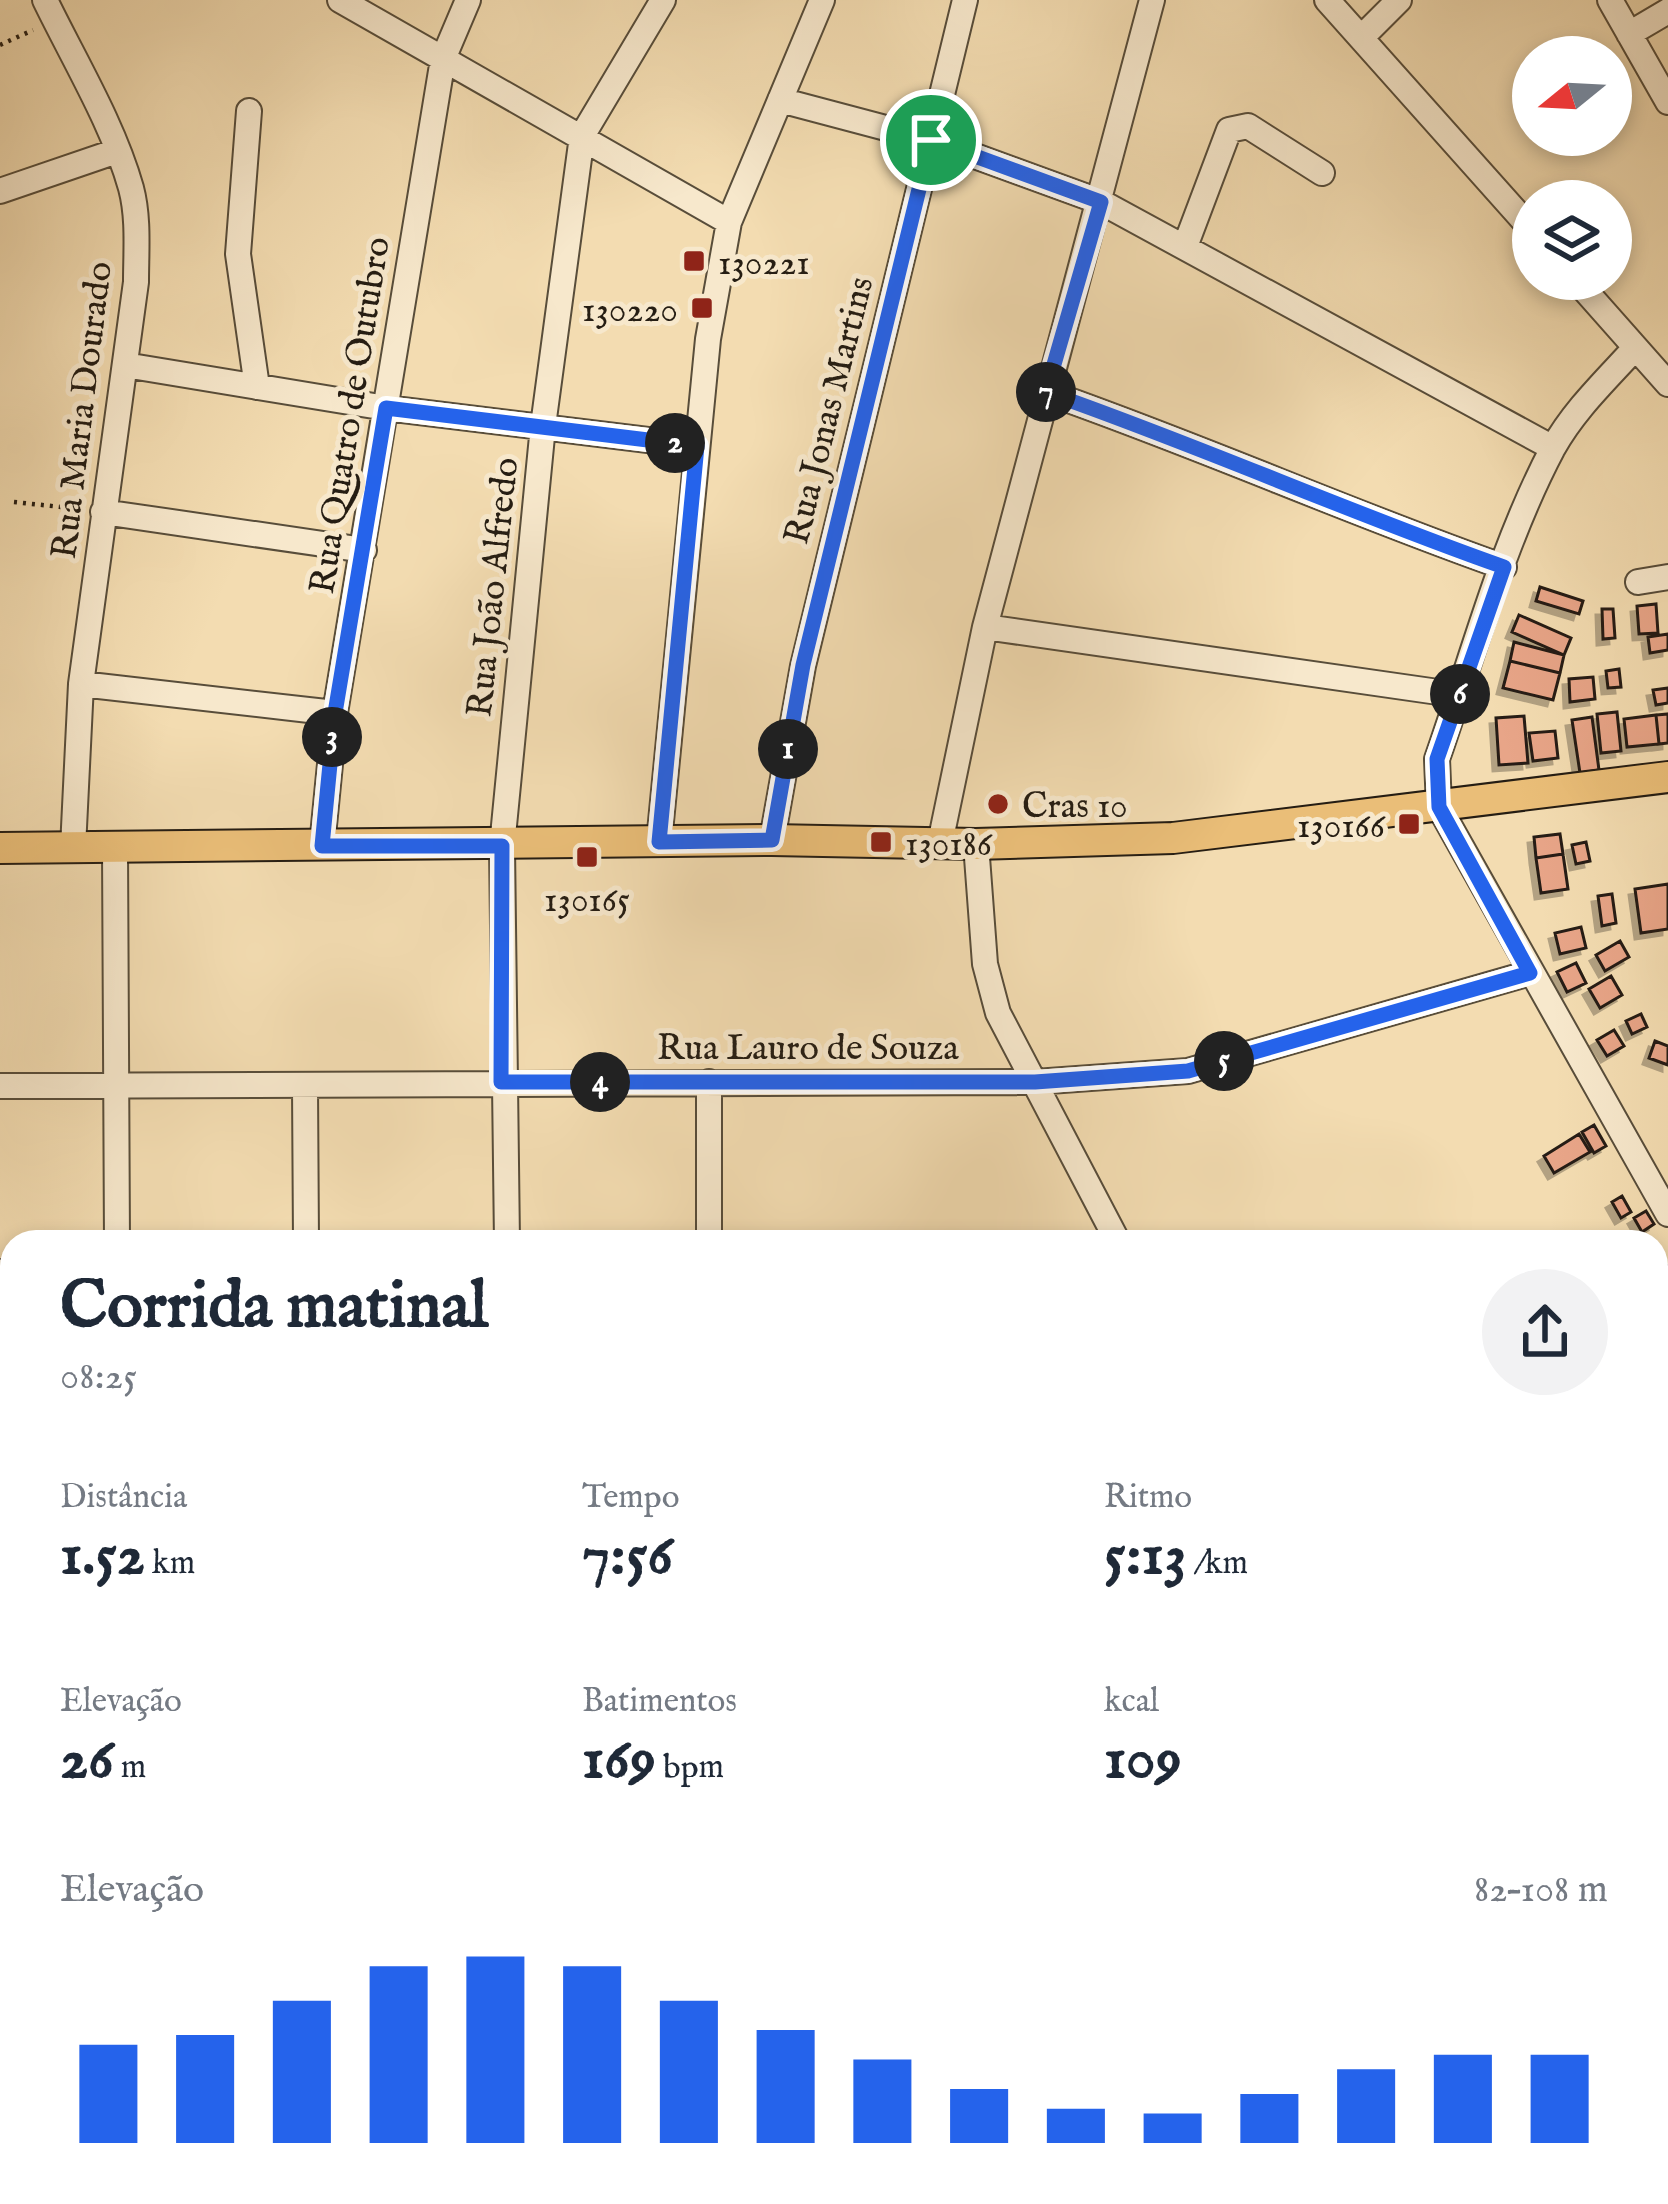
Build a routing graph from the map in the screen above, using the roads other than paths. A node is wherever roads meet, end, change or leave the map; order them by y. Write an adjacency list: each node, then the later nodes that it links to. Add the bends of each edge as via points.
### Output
1 (340, 0): 14 (street)
2 (468, 0): 14 (street, Rua Quatro de Outubro)
3 (663, 0): 18 (street, Rua João Alfredo)
4 (822, 0): 15 (street)
5 (965, 0): 19 (street, Rua Jonas Martins)
6 (1152, 0): 23 (street)
7 (1327, 0): 13 (street)
8 (1399, 0): 13 (street)
9 (1610, 0): 12 (street)
10 (50, 10): 20 (street, Rua Maria Dourado)
11 (1668, 11): 12 (street)
12 (1629, 34): 16 (street)
13 (1361, 38): 24 (street)
14 (443, 59): 18 (street); 33 (street, Rua Quatro de Outubro)
15 (780, 100): 19 (street); 25 (street)
16 (1668, 102)
17 (249, 111): 31 (street, via 238,254)
18 (582, 136): 25 (street); 34 (street, Rua João Alfredo)
19 (931, 140): 23 (street); 48 (street, Rua Jonas Martins, via 816,607)
20 (116, 151): 22 (street); 29 (street, Rua Maria Dourado, via 132,190 136,231)
21 (1322, 173): 26 (street, via 1248,126 1229,130)
22 (0, 191)
23 (1101, 202): 26 (street); 32 (street)
24 (1512, 207)
25 (729, 222): 35 (street)
26 (1186, 244): 36 (street)
27 (1593, 300): 28 (street)
28 (1635, 348): 30 (street); 36 (street)
29 (125, 365): 31 (street); 37 (street, Rua Maria Dourado)
30 (1668, 384)
31 (257, 387): 33 (street)
32 (1046, 392): 39 (street); 42 (street)
33 (386, 408): 34 (street); 38 (street, Rua Quatro de Outubro)
34 (543, 426): 35 (street); 53 (street, Rua João Alfredo)
35 (697, 446): 49 (street)
36 (1553, 448): 39 (street)
37 (103, 512): 38 (street); 43 (street, Rua Maria Dourado)
38 (364, 550): 45 (street, Rua Quatro de Outubro)
39 (1504, 567): 44 (street)
40 (1668, 578): 41 (street)
41 (1638, 582)
42 (985, 627): 44 (street); 50 (street)
43 (82, 684): 45 (street); 55 (street, Rua Maria Dourado)
44 (1460, 694): 47 (street, via 1437,759)
45 (335, 713): 52 (street, Rua Quatro de Outubro)
46 (1668, 777): 47 (main road)
47 (1439, 807): 51 (main road, via 1173,838); 57 (street)
48 (772, 840): 49 (main road); 50 (main road)
49 (659, 842): 53 (main road)
50 (940, 843): 51 (main road)
51 (976, 844): 60 (street, via 990,989)
52 (322, 846): 53 (main road); 56 (main road)
53 (502, 846): 58 (street, Rua João Alfredo)
54 (0, 848): 55 (main road)
55 (73, 848): 56 (main road)
56 (115, 849): 61 (street)
57 (1530, 973): 60 (street, Rua Lauro de Souza, via 1188,1071); 64 (street)
58 (501, 1082): 59 (street, Rua Lauro de Souza); 63 (street, Rua Lauro de Souza); 67 (street, Rua João Alfredo)
59 (709, 1082): 60 (street, Rua Lauro de Souza); 68 (street)
60 (1035, 1082): 69 (street)
61 (117, 1085): 62 (street, Rua Lauro de Souza); 63 (street, Rua Lauro de Souza); 65 (street)
62 (0, 1086)
63 (305, 1087): 66 (street)
64 (1668, 1214)
65 (117, 1230)
66 (306, 1230)
67 (507, 1230)
68 (709, 1230)
69 (1112, 1230)

